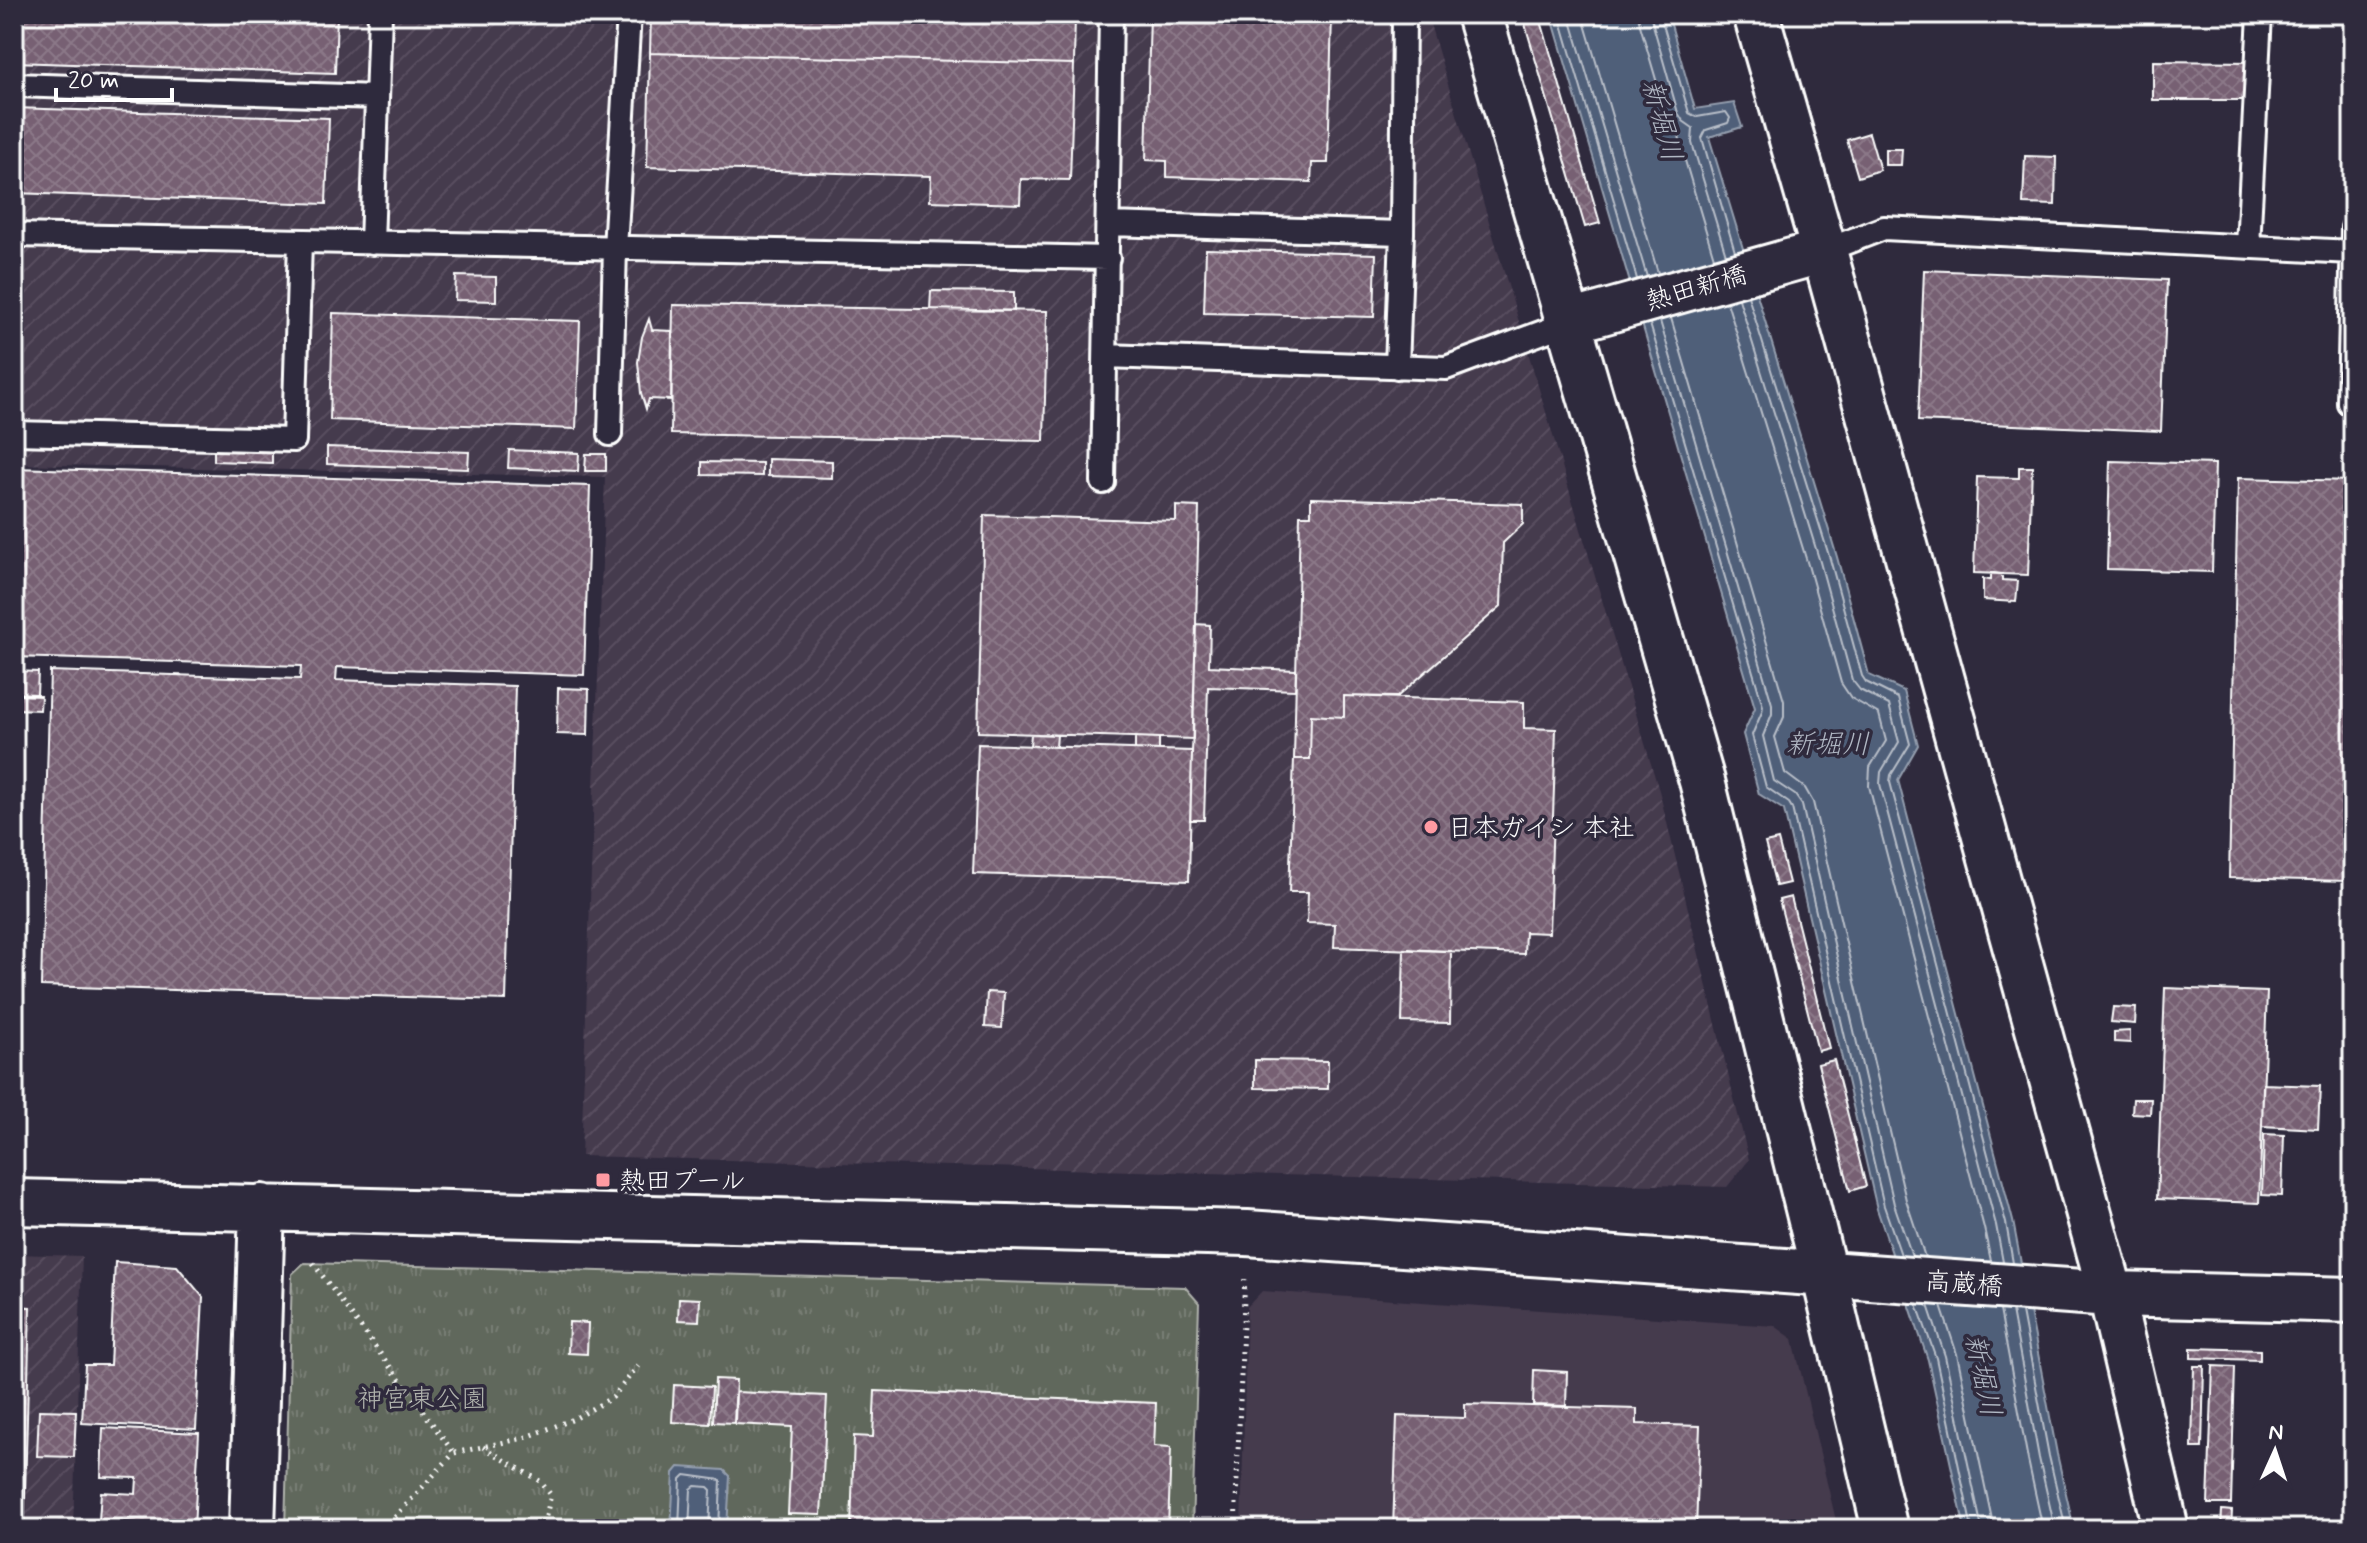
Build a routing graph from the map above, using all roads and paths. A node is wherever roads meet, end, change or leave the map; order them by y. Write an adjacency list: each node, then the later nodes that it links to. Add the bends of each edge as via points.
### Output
1 (380, 14): 9 (lane)
2 (629, 14): 17 (lane)
3 (1111, 14): 10 (lane)
4 (1404, 14): 12 (lane)
5 (1479, 14): 21 (street)
6 (1756, 14): 19 (street)
7 (2260, 14): 16 (lane)
8 (14, 85): 9 (lane)
9 (377, 97): 15 (lane)
10 (1109, 224): 12 (lane); 20 (lane)
11 (2353, 228): 18 (lane)
12 (1402, 233): 23 (lane)
13 (14, 235): 14 (lane)
14 (300, 241): 15 (lane); 25 (lane, via 294,440)
15 (372, 243): 17 (lane)
16 (2248, 246): 18 (lane); 19 (lane, via 1884,228)
17 (615, 248): 20 (lane); 26 (lane)
18 (2352, 252): 24 (lane)
19 (1805, 256): 21 (street, 熱田新橋); 33 (street)
20 (1108, 258): 22 (lane)
21 (1589, 317): 23 (lane, via 1446,368); 32 (street, via 1702,781)
22 (1106, 356): 23 (lane); 27 (lane)
23 (1397, 367)
24 (2349, 403)
25 (14, 433)
26 (610, 434)
27 (1103, 482)
28 (14, 1202): 29 (street, 高蔵橋)
29 (262, 1207): 30 (street, 高蔵橋); 38 (street)
30 (1247, 1233): 32 (street, 高蔵橋); 41 (path)
31 (313, 1263): 37 (path)
32 (1842, 1274): 33 (street, 高蔵橋); 42 (street)
33 (2111, 1294): 34 (street, 高蔵橋); 43 (street)
34 (2353, 1300)
35 (638, 1366): 36 (path, via 613,1397 574,1419 524,1438)
36 (482, 1446): 37 (path); 40 (path, via 540,1481 551,1495 545,1520)
37 (454, 1453): 39 (path)
38 (252, 1529)
39 (384, 1529)
40 (525, 1529)
41 (1235, 1529)
42 (1885, 1529)
43 (2166, 1529)

